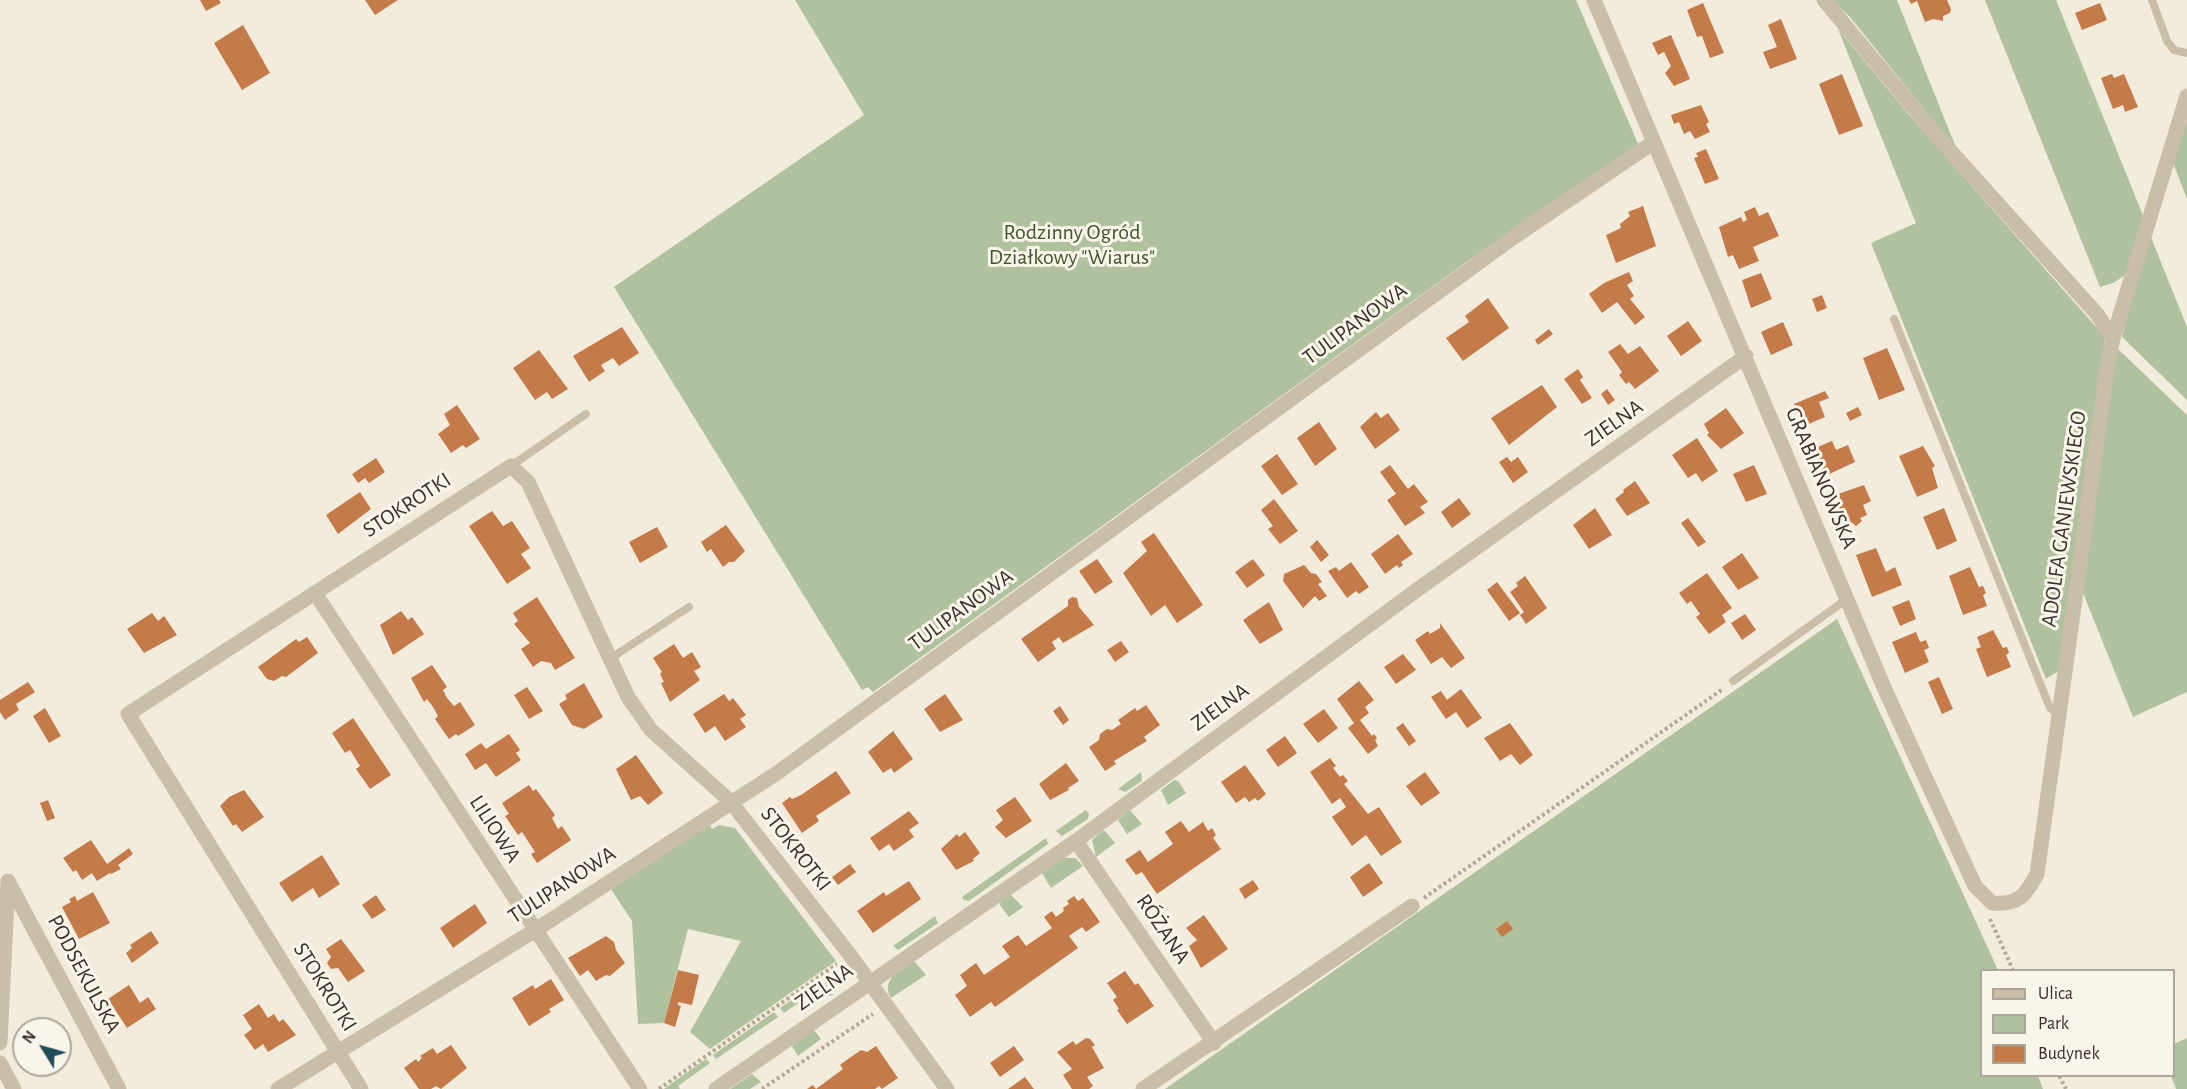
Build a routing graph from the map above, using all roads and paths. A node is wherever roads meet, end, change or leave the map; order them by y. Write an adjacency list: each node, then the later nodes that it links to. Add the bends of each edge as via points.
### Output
1 (1593, 0): 6 (street, GRABIANOWSKA)
2 (1824, 0): 8 (street)
3 (2152, 0): 4 (lane, via 2167,41 2174,50)
4 (2187, 53)
5 (2187, 96): 8 (street, ADOLFA GANIEWSKIEGO)
6 (1654, 142): 9 (street, GRABIANOWSKA); 18 (street, TULIPANOWA, via 1514,237 777,772)
7 (1894, 319): 17 (lane, via 2050,708)
8 (2114, 338): 17 (street, ADOLFA GANIEWSKIEGO)
9 (1746, 356): 13 (street, GRABIANOWSKA); 19 (street, ZIELNA, via 1421,587)
10 (586, 414): 11 (lane)
11 (511, 466): 12 (street, STOKROTKI); 15 (street, STOKROTKI, via 528,482)
12 (315, 593): 23 (street, LILIOWA); 30 (street, STOKROTKI, via 128,714)
13 (1847, 599): 16 (lane); 20 (street, GRABIANOWSKA)
14 (689, 607): 15 (lane)
15 (610, 658): 18 (street, STOKROTKI, via 628,697 651,730)
16 (1733, 681): 21 (path)
17 (2059, 715): 20 (street, ADOLFA GANIEWSKIEGO, via 2037,874 2025,894 2007,904 1992,903)
18 (730, 801): 23 (street, TULIPANOWA); 24 (street, STOKROTKI)
19 (1076, 841): 26 (street, ZIELNA); 29 (street, RÓŻANA)
20 (1975, 886)
21 (1412, 906): 29 (street)
22 (1989, 918): 25 (path)
23 (534, 931): 30 (street, TULIPANOWA); 36 (street, LILIOWA)
24 (850, 955): 26 (street, STOKROTKI); 37 (path)
25 (2013, 969)
26 (870, 983): 27 (street, STOKROTKI); 38 (street, ZIELNA)
27 (886, 1005): 39 (path); 40 (street, STOKROTKI)
28 (0, 1043): 33 (street, PODSEKULSKA, via 8,880)
29 (1214, 1043): 41 (street)
30 (338, 1051): 34 (street, TULIPANOWA); 35 (street)
31 (0, 1063): 32 (street)
32 (14, 1089)
33 (119, 1089)
34 (278, 1089)
35 (361, 1089)
36 (639, 1089)
37 (659, 1089)
38 (716, 1089)
39 (762, 1089)
40 (947, 1089)
41 (1143, 1089)

